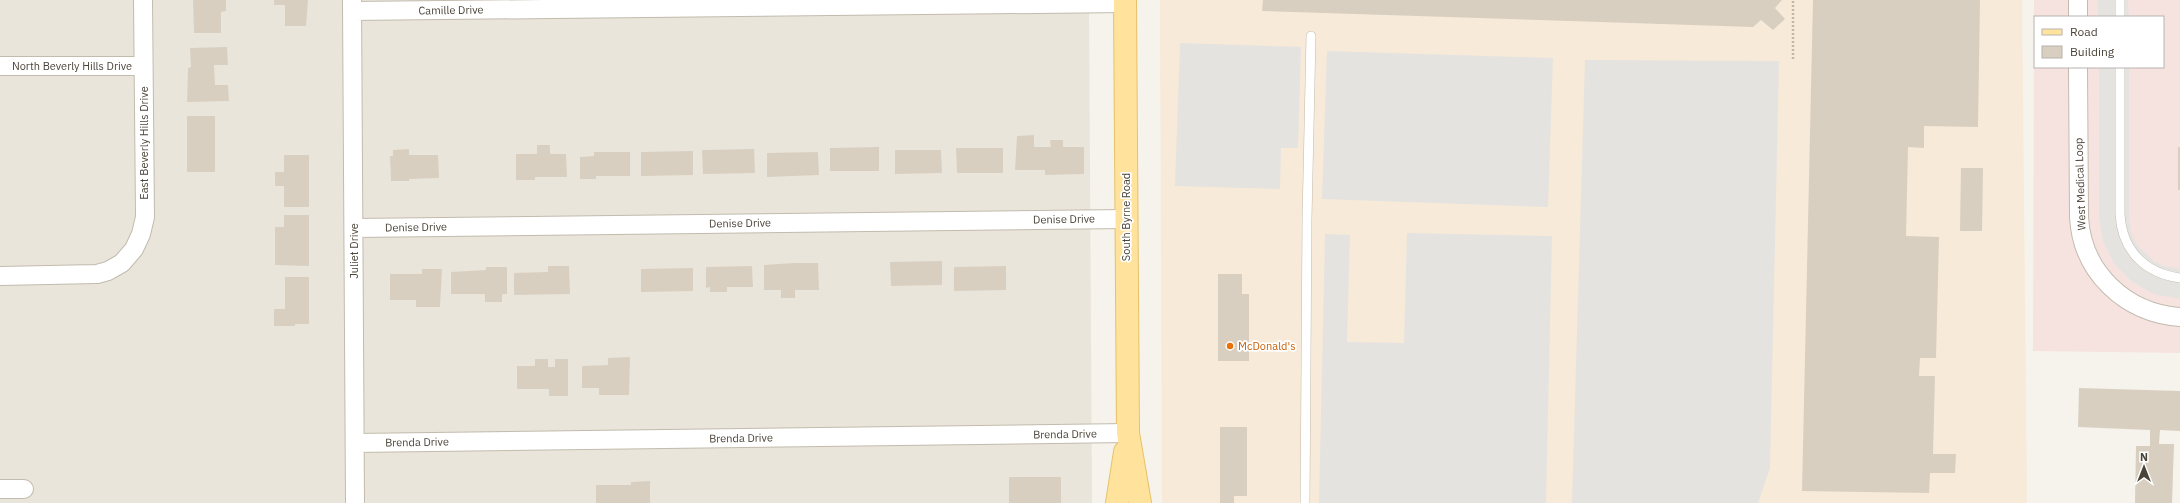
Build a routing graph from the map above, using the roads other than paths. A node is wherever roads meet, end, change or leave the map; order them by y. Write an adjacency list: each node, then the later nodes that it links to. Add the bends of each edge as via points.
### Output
1 (143, 0): 10 (street, East Beverly Hills Drive)
2 (2078, 0): 6 (street)
3 (2120, 0): 7 (lane)
4 (1125, 2): 5 (street, Camille Drive); 13 (main road, South Byrne Road)
5 (352, 6): 14 (street, Juliet Drive)
6 (2078, 16)
7 (2120, 16)
8 (1311, 36): 25 (lane)
9 (0, 66): 10 (street, North Beverly Hills Drive)
10 (143, 66): 15 (street, East Beverly Hills Drive, via 144,225 134,249 122,263 97,274)
11 (2078, 68): 17 (street, West Medical Loop, via 2079,217 2086,252 2100,276 2128,301 2155,313)
12 (2120, 68): 16 (lane, via 2120,214 2123,234 2133,253 2148,267 2161,274)
13 (1125, 219): 14 (street, Denise Drive); 18 (main road, South Byrne Road)
14 (354, 228): 19 (street, Juliet Drive)
15 (0, 276)
16 (2180, 278)
17 (2180, 317)
18 (1128, 433): 19 (street, Brenda Drive); 23 (main road, South Byrne Road); 24 (main road, South Byrne Road)
19 (355, 443): 22 (street, Juliet Drive)
20 (0, 489): 21 (street)
21 (24, 489)
22 (355, 503)
23 (1117, 503)
24 (1140, 503)
25 (1305, 503)

